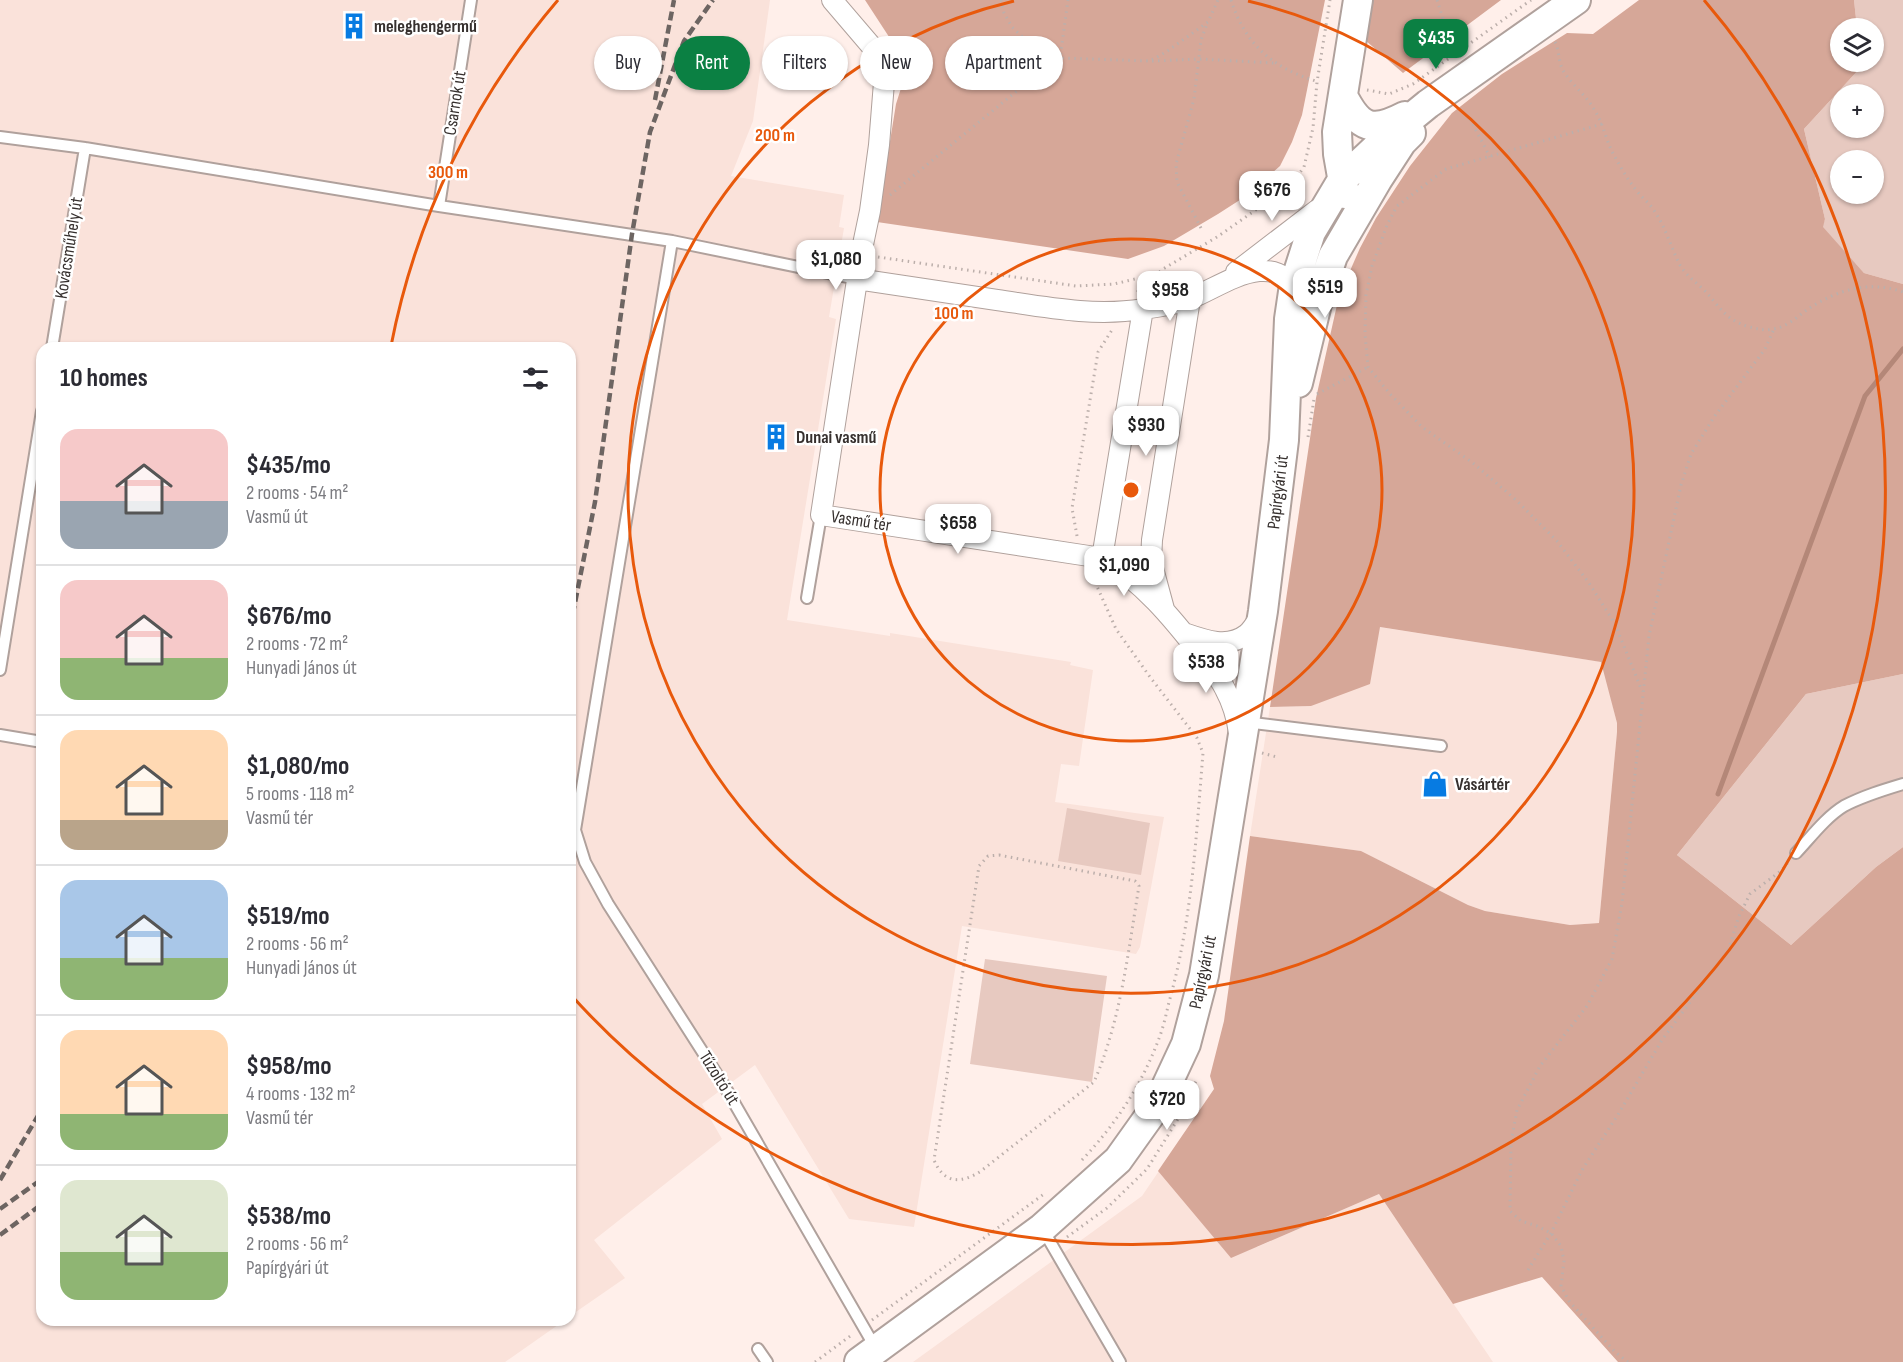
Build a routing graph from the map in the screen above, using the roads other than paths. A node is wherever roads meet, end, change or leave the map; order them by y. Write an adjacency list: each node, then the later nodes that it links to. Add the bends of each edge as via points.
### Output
1 (471, 0): 11 (lane, Csarnok út)
2 (832, 0): 14 (street, Vasmű tér, via 873,48 885,70 879,145)
3 (1358, 0): 6 (street)
4 (1576, 0): 5 (street)
5 (1464, 64): 7 (street); 13 (street, via 1402,142)
6 (1335, 88): 7 (street, via 1353,115 1371,126 1394,122); 10 (street)
7 (1428, 104): 10 (street)
8 (0, 137): 9 (lane)
9 (85, 148): 11 (lane); 19 (lane, Kovácsműhely út)
10 (1342, 180): 13 (street, via 1346,210); 15 (street, via 1301,224); 16 (street, via 1311,232)
11 (439, 206): 12 (lane)
12 (672, 241): 14 (lane); 36 (lane)
13 (1333, 256): 20 (street, via 1318,300)
14 (857, 279): 18 (street, via 1068,310); 23 (street, Vasmű tér)
15 (1222, 283): 16 (street, via 1248,272 1268,270 1283,275); 17 (street)
16 (1294, 285): 20 (street, via 1306,320); 21 (street, via 1288,319)
17 (1190, 299): 18 (street); 27 (street, via 1152,540 1151,561)
18 (1143, 309): 24 (street)
19 (53, 342)
20 (1310, 373): 21 (street)
21 (1296, 441): 26 (street, Papírgyári út)
22 (36, 448): 29 (lane)
23 (821, 515): 24 (street, Vasmű tér); 25 (lane)
24 (1092, 557): 27 (street, Vasmű tér, via 1120,569)
25 (807, 598)
26 (1263, 611): 28 (street, via 1249,633 1236,640 1208,641); 30 (street, Papírgyári út)
27 (1165, 612): 28 (street, Vasmű tér)
28 (1184, 633): 34 (street, Vasmű tér, via 1225,689 1238,725)
29 (0, 670)
30 (1254, 723): 33 (lane); 34 (street, Papírgyári út)
31 (0, 735): 32 (lane)
32 (36, 741)
33 (1441, 746)
34 (1241, 753): 39 (street, Papírgyári út, via 1204,975 1186,1044 1158,1104 1119,1160)
35 (1903, 784): 38 (lane, via 1842,807)
36 (576, 806)
37 (576, 840): 41 (lane, Tűzoltó út, via 608,904 725,1087)
38 (1796, 853)
39 (1042, 1228): 41 (street, Papírgyári út); 43 (lane)
40 (758, 1349): 42 (lane)
41 (863, 1352)
42 (767, 1362)
43 (1120, 1362)

